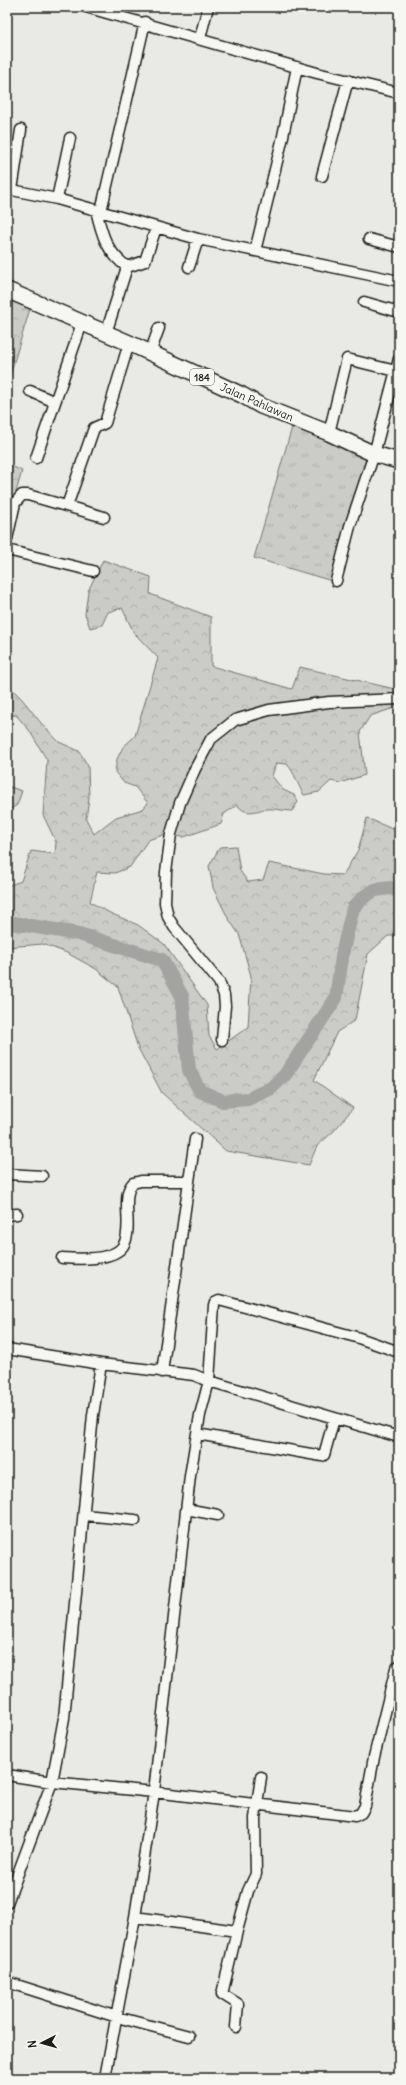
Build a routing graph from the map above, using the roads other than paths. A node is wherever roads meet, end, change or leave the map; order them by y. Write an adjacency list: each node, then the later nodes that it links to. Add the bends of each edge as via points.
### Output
1 (86, 7): 3 (street)
2 (208, 7): 4 (street)
3 (145, 22): 4 (street); 13 (street)
4 (200, 38): 5 (street)
5 (297, 67): 6 (street); 18 (street)
6 (348, 80): 7 (street); 10 (street)
7 (399, 93)
8 (21, 130): 11 (street)
9 (70, 138): 12 (street)
10 (322, 176)
11 (9, 190): 12 (street)
12 (57, 199): 13 (street)
13 (99, 210): 14 (street); 19 (street, via 108,249)
14 (156, 228): 15 (street); 19 (street, via 144,261)
15 (198, 239): 18 (street); 20 (street)
16 (369, 239): 17 (street)
17 (399, 247)
18 (255, 251): 21 (street)
19 (126, 267): 27 (street)
20 (189, 267)
21 (399, 281)
22 (7, 290): 25 (main road, Jalan Pahlawan / 184)
23 (364, 302): 24 (street)
24 (399, 312)
25 (82, 323): 27 (main road, Jalan Pahlawan / 184); 33 (street)
26 (159, 328): 29 (street)
27 (106, 333): 28 (main road, Jalan Pahlawan / 184)
28 (129, 343): 29 (main road, Jalan Pahlawan / 184); 38 (street, via 105,423 94,428)
29 (150, 354): 34 (main road, Jalan Pahlawan / 184, via 261,406)
30 (399, 359): 31 (street)
31 (396, 371): 34 (street, via 347,359); 35 (street)
32 (30, 392): 33 (street)
33 (55, 402): 36 (street)
34 (329, 433): 35 (main road, Jalan Pahlawan / 184)
35 (374, 454): 37 (main road, Jalan Pahlawan / 184); 43 (street, via 350,526)
36 (36, 458)
37 (399, 461)
38 (67, 506): 39 (street); 40 (street, via 28,495 22,496 15,503)
39 (104, 517)
40 (7, 539)
41 (7, 550): 42 (street)
42 (93, 571)
43 (336, 581)
44 (399, 699): 45 (street, via 329,702 269,710 235,720 211,739 195,769 180,803 171,834 165,903 174,927 219,982 225,1006)
45 (222, 1040)
46 (195, 1138): 49 (street)
47 (7, 1174): 48 (street)
48 (42, 1176)
49 (188, 1181): 50 (street, via 133,1183 128,1195 126,1236 123,1246 99,1257); 54 (street)
50 (62, 1258)
51 (7, 1349): 53 (street)
52 (399, 1352): 55 (street, via 356,1337 219,1300 214,1305)
53 (100, 1364): 54 (street); 60 (street)
54 (162, 1372): 55 (street, via 194,1376)
55 (209, 1381): 56 (street); 57 (street)
56 (334, 1419): 57 (street, via 322,1456); 58 (street)
57 (197, 1434): 59 (street)
58 (399, 1437)
59 (186, 1509): 61 (street); 67 (street)
60 (84, 1515): 62 (street); 66 (street, via 64,1718)
61 (218, 1515)
62 (135, 1520)
63 (399, 1666): 68 (street, via 396,1668 365,1806 361,1813 355,1816)
64 (7, 1775): 66 (street)
65 (261, 1776): 68 (street)
66 (52, 1782): 67 (street); 69 (street)
67 (154, 1792): 68 (street); 70 (street)
68 (256, 1804): 71 (street, via 256,1874 248,1891)
69 (7, 1903)
70 (135, 1917): 71 (street); 73 (street)
71 (237, 1931): 74 (street, via 222,1994 238,2004)
72 (7, 1982): 73 (street)
73 (117, 2017): 75 (street); 76 (street)
74 (236, 2027)
75 (189, 2036)
76 (105, 2078)

